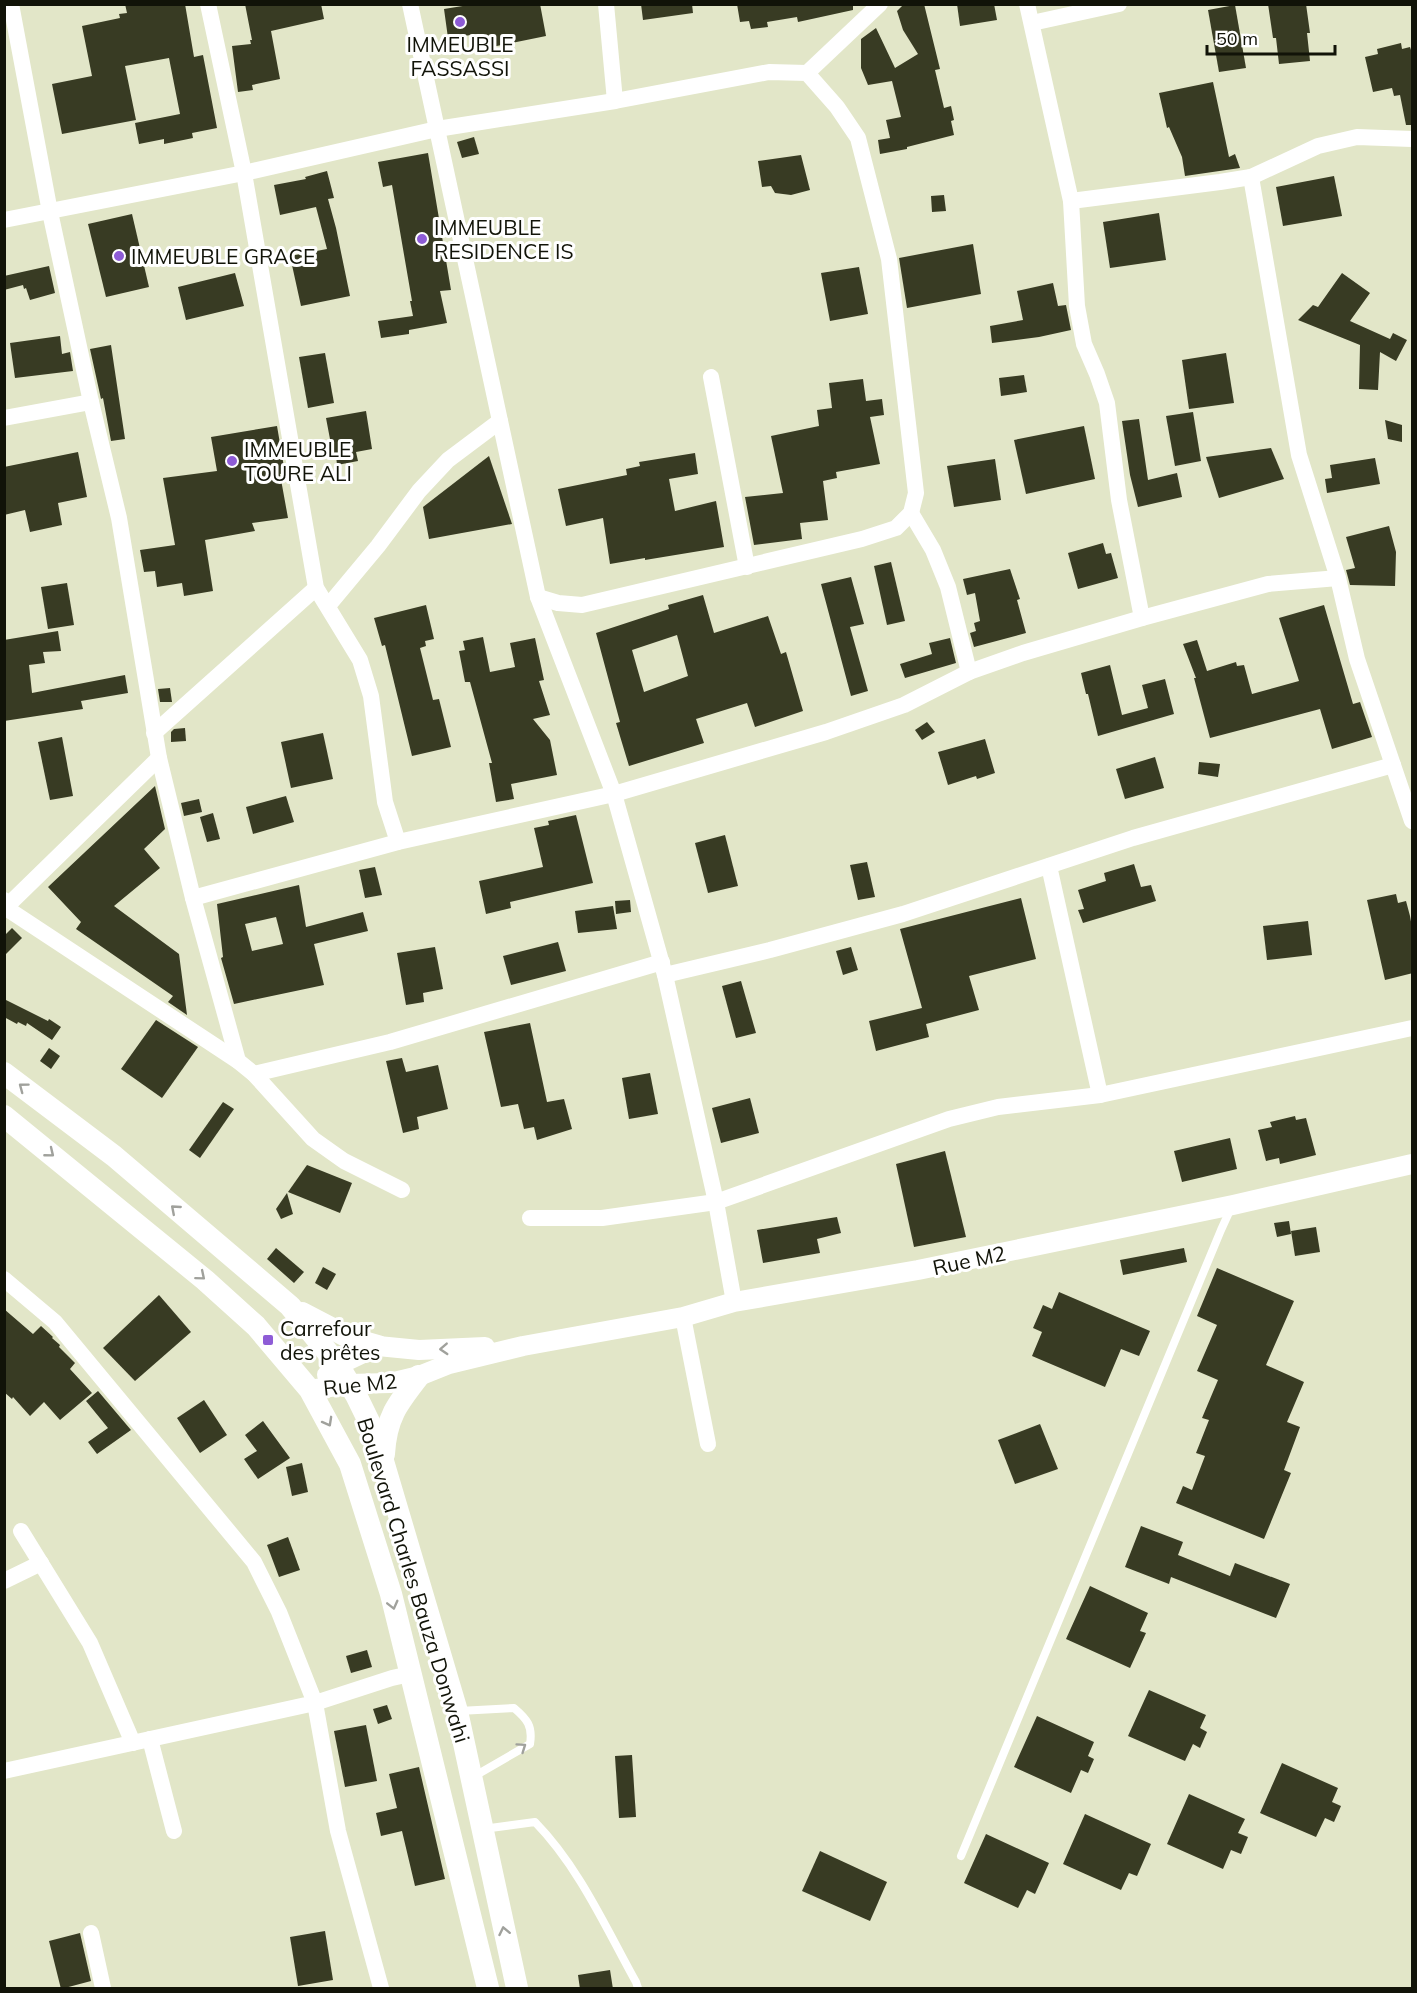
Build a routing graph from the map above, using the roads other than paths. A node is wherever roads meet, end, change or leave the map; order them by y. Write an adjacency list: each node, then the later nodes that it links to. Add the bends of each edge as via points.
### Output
1 (11, 4): 16 (street)
2 (208, 4): 13 (street)
3 (410, 4): 11 (street)
4 (606, 4): 10 (street)
5 (880, 4): 9 (street)
6 (1027, 4): 8 (street)
7 (1119, 4): 8 (street)
8 (1032, 23): 15 (street)
9 (807, 73): 10 (street, via 769,72); 22 (street, via 858,138 889,259 916,493)
10 (615, 101): 11 (street)
11 (437, 129): 13 (street); 21 (street)
12 (1413, 139): 14 (street, via 1357,138 1318,146)
13 (244, 173): 16 (street); 25 (street)
14 (1251, 177): 15 (street); 24 (street, via 1299,455)
15 (1071, 201): 28 (street, via 1077,306 1084,344 1107,403 1119,500)
16 (50, 212): 17 (street); 19 (street)
17 (4, 220)
18 (711, 377): 23 (street)
19 (91, 402): 20 (street); 30 (street, via 119,518)
20 (4, 418)
21 (500, 421): 26 (street); 27 (street, via 448,460)
22 (911, 513): 23 (street, via 896,528); 29 (street, via 933,550 948,587)
23 (747, 567): 26 (street, via 582,605)
24 (1338, 578): 28 (street, via 1268,584); 32 (street, via 1358,659)
25 (316, 588): 27 (street); 30 (street)
26 (538, 597): 33 (street)
27 (328, 606): 35 (street, via 360,660 371,696 385,802)
28 (1142, 618): 29 (street)
29 (969, 672): 33 (street, via 904,705 826,732)
30 (154, 733): 31 (street)
31 (159, 758): 37 (street); 38 (street)
32 (1393, 765): 34 (street); 36 (street, via 1133,838)
33 (614, 794): 35 (street); 39 (street)
34 (1413, 821)
35 (398, 842): 37 (street)
36 (1049, 866): 39 (street, via 903,914 770,950); 44 (street)
37 (193, 898): 41 (street)
38 (5, 906): 41 (street)
39 (664, 969): 43 (street); 48 (street)
40 (1413, 1028): 44 (street)
41 (238, 1061): 43 (street)
42 (4, 1073): 53 (main road, Boulevard Charles Bauza Donwahi, one-way to 42, via 114,1156)
43 (254, 1074): 47 (street, via 313,1139 344,1161)
44 (1100, 1095): 48 (street, via 998,1107 948,1119)
45 (4, 1116): 59 (main road, Boulevard Charles Bauza Donwahi, one-way to 59, via 214,1288 256,1326)
46 (1413, 1164): 49 (street, Rue M2)
47 (402, 1190)
48 (716, 1202): 50 (street, via 602,1218); 52 (street)
49 (1233, 1205): 52 (street, Rue M2, via 918,1270); 74 (lane)
50 (530, 1218)
51 (4, 1279): 66 (street, via 55,1322 254,1562 279,1612)
52 (734, 1302): 54 (street, Rue M2)
53 (290, 1306): 55 (main road, via 350,1338); 57 (main road, Boulevard Charles Bauza Donwahi)
54 (683, 1317): 56 (street, Rue M2); 60 (street)
55 (378, 1346): 56 (street, Rue M2, one-way to 55, via 419,1350); 57 (street, Rue M2)
56 (523, 1346): 58 (street, Rue M2, via 449,1364)
57 (344, 1374): 58 (street, Rue M2, via 390,1383); 59 (street, Rue M2); 61 (main road, Boulevard Charles Bauza Donwahi, via 375,1434)
58 (419, 1376): 61 (main road, via 391,1413)
59 (310, 1390): 65 (main road, Boulevard Charles Bauza Donwahi, one-way to 65, via 350,1464 391,1594)
60 (708, 1444)
61 (383, 1462): 67 (main road, Boulevard Charles Bauza Donwahi)
62 (21, 1531): 63 (street)
63 (41, 1563): 64 (street); 69 (street, via 90,1643)
64 (4, 1581)
65 (411, 1674): 66 (street); 78 (main road, Boulevard Charles Bauza Donwahi)
66 (315, 1703): 68 (street); 77 (street, via 338,1831)
67 (457, 1711): 71 (main road, Boulevard Charles Bauza Donwahi); 71 (lane, one-way to 67, via 530,1744 532,1732 525,1717 514,1708)
68 (150, 1739): 69 (street); 73 (street)
69 (133, 1743): 70 (street)
70 (4, 1771)
71 (472, 1777): 72 (main road, Boulevard Charles Bauza Donwahi)
72 (482, 1829): 79 (main road, Boulevard Charles Bauza Donwahi, one-way to 72); 80 (lane, via 535,1822 552,1839 578,1878)
73 (174, 1831)
74 (961, 1856)
75 (91, 1933): 76 (street)
76 (103, 1989)
77 (381, 1989)
78 (488, 1989)
79 (517, 1989)
80 (638, 1989)

